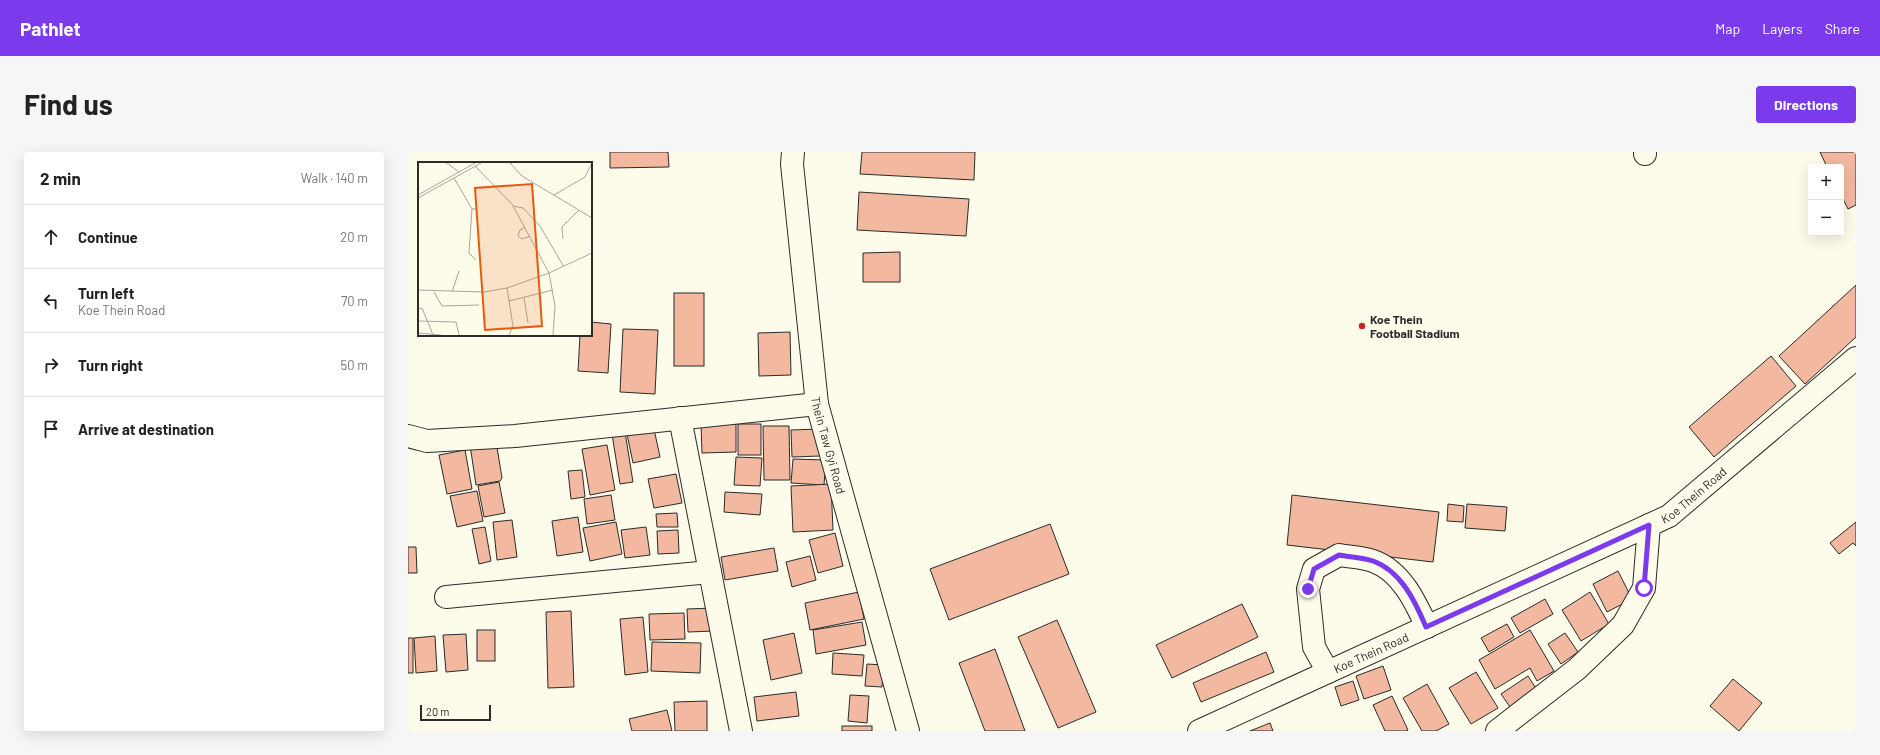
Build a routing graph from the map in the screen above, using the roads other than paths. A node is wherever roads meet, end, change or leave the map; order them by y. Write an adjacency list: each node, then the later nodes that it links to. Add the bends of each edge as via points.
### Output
1 (793, 152): 3 (street, Thein Taw Gyi Road, via 792,164)
2 (1856, 358): 6 (street, Koe Thein Road, via 1669,516)
3 (816, 404): 4 (street); 12 (street, Thein Taw Gyi Road)
4 (680, 418): 5 (street, via 508,436 427,441); 7 (street)
5 (408, 436)
6 (1649, 525): 9 (street, Koe Thein Road); 14 (street, via 1644,588 1623,625 1577,669)
7 (710, 572): 8 (street); 11 (street)
8 (446, 597)
9 (1426, 627): 10 (street, Koe Thein Road); 10 (street, via 1417,606 1398,576 1373,561 1339,555 1314,569 1308,589 1314,647)
10 (1328, 672): 13 (street, Koe Thein Road)
11 (741, 731)
12 (908, 731)
13 (1198, 731)
14 (1497, 731)

